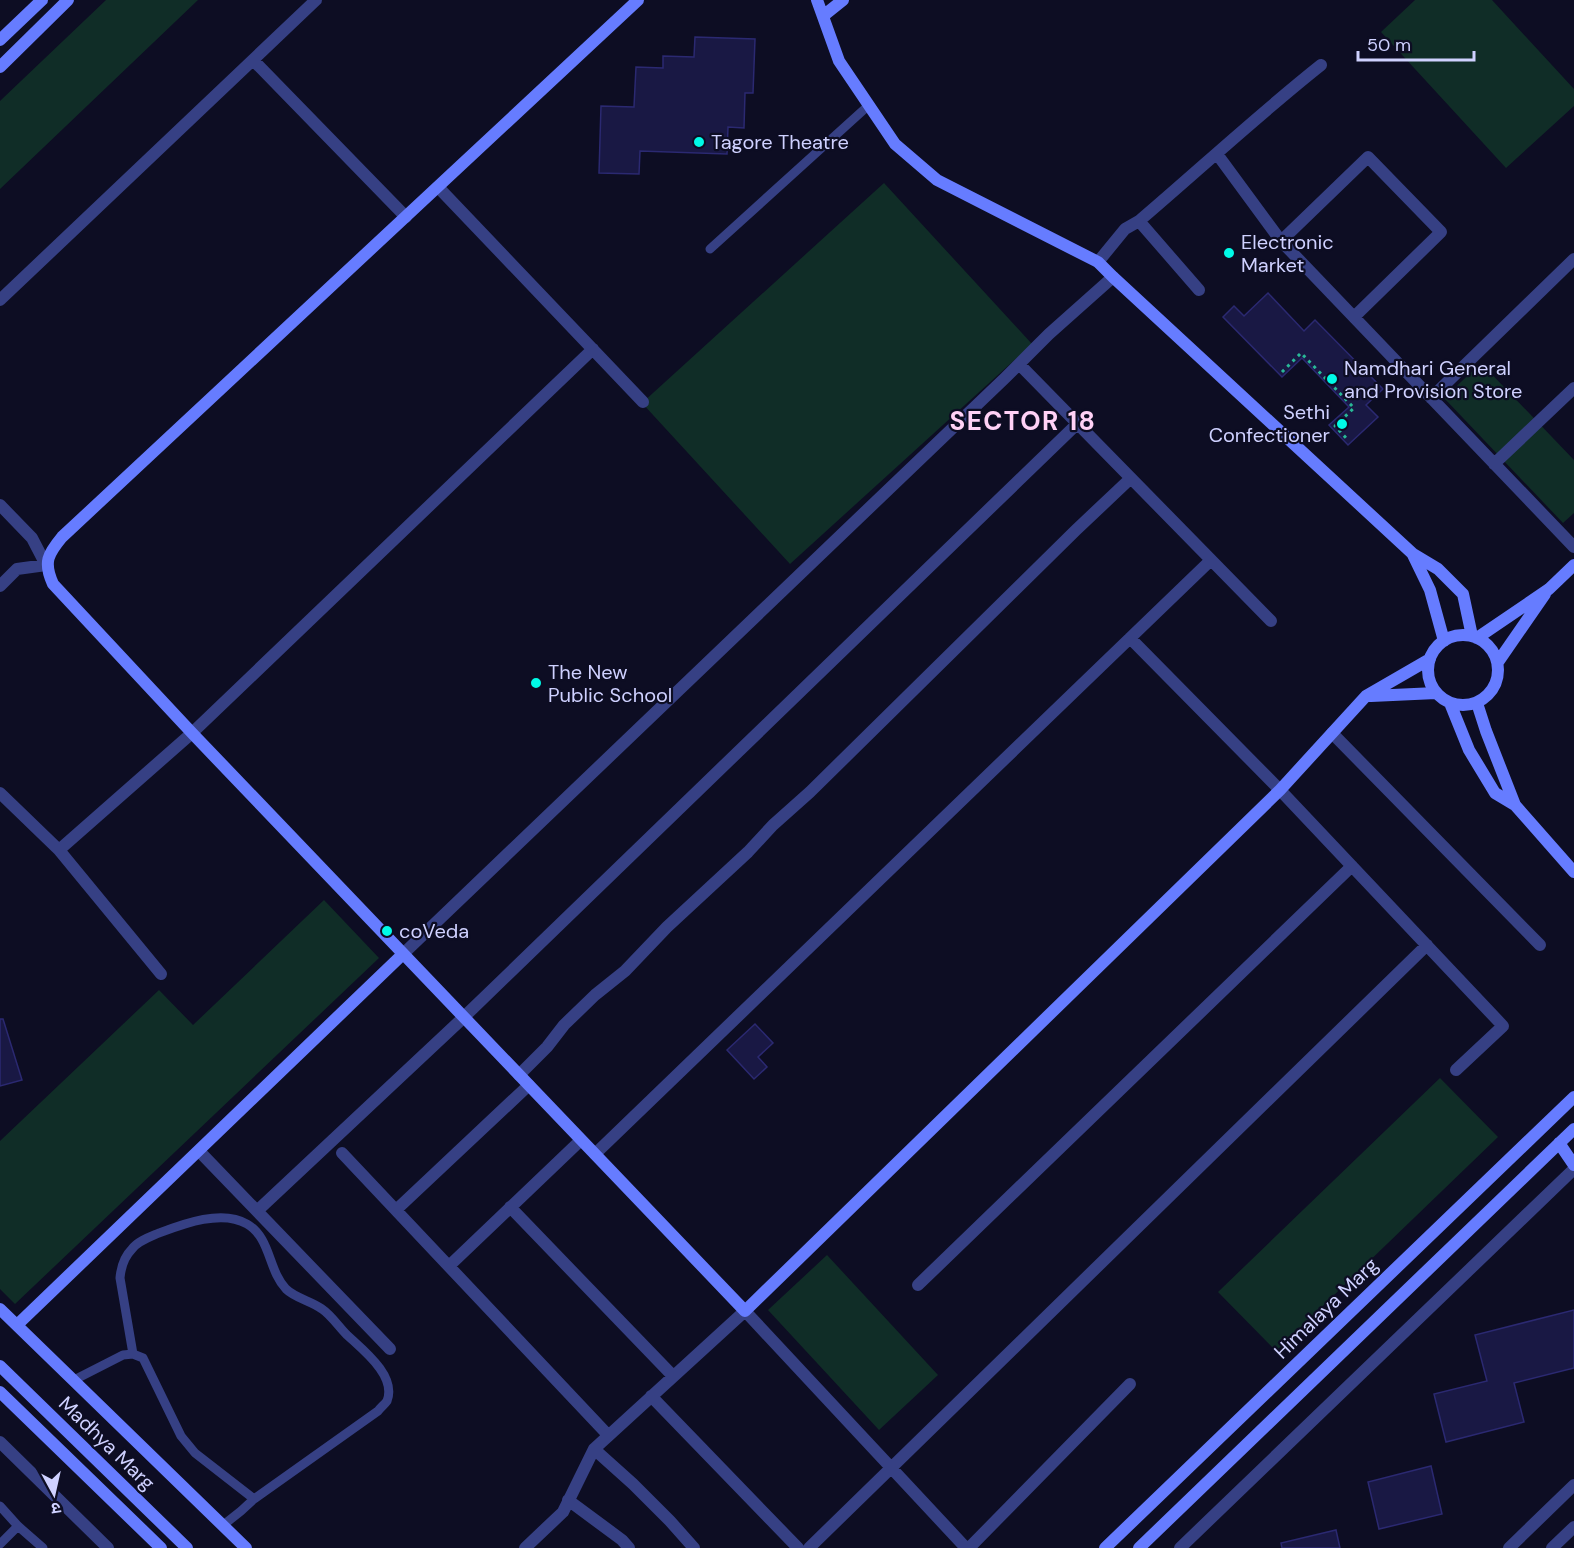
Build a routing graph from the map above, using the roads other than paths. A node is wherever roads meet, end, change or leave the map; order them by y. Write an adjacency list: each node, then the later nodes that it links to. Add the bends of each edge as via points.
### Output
1 (42, 0): 8 (street)
2 (68, 0): 11 (street)
3 (316, 0): 9 (street)
4 (638, 0): 14 (street)
5 (817, 0): 7 (street)
6 (843, 0): 7 (street)
7 (823, 16): 12 (street, via 839,61)
8 (0, 40)
9 (253, 60): 15 (street); 23 (street)
10 (1321, 65): 13 (street)
11 (0, 66)
12 (869, 105): 18 (lane); 20 (street, via 895,144 937,180)
13 (1217, 154): 16 (street); 17 (street)
14 (438, 187): 15 (street); 25 (street)
15 (406, 218): 37 (street, via 62,537 51,550)
16 (1139, 221): 20 (street, via 1125,229); 22 (street)
17 (1281, 241): 24 (street); 24 (street, via 1368,157 1442,232)
18 (710, 249)
19 (1574, 259): 28 (street)
20 (1098, 262): 21 (street)
21 (1113, 277): 26 (street); 35 (street)
22 (1199, 291)
23 (0, 300)
24 (1354, 317): 28 (street)
25 (593, 349): 29 (street); 51 (street)
26 (1019, 364): 30 (street); 61 (street)
27 (1574, 388): 31 (street)
28 (1431, 398): 31 (street)
29 (643, 402)
30 (1077, 424): 32 (street); 63 (street)
31 (1494, 464): 34 (street)
32 (1131, 478): 36 (street); 65 (street, via 625,971 595,995)
33 (0, 505): 37 (street, via 32,538)
34 (1574, 548)
35 (1413, 554): 42 (street, via 1438,569 1463,594); 44 (street, via 1430,590)
36 (1211, 560): 41 (street); 43 (street)
37 (46, 565): 39 (street, via 17,569); 51 (street, via 53,584)
38 (1574, 565): 40 (street)
39 (0, 586)
40 (1549, 589): 42 (street); 46 (street)
41 (1271, 621)
42 (1474, 637): 44 (street, via 1462,635); 46 (street, via 1487,644)
43 (1130, 638): 53 (street); 73 (street)
44 (1444, 641): 45 (street)
45 (1430, 659): 47 (street, via 1430,683); 48 (street)
46 (1498, 662): 50 (street, via 1497,682)
47 (1436, 693): 48 (street); 49 (street)
48 (1366, 696): 52 (street)
49 (1450, 703): 50 (street); 55 (street, via 1469,750 1495,793)
50 (1477, 703): 55 (street)
51 (192, 733): 56 (street); 61 (street)
52 (1332, 733): 53 (street); 60 (street)
53 (1280, 790): 57 (street); 81 (street)
54 (0, 793): 56 (street)
55 (1515, 805): 58 (street)
56 (59, 850): 62 (street)
57 (1352, 866): 59 (street); 79 (street)
58 (1574, 872)
59 (1427, 945): 64 (street, via 1503,1026); 94 (street)
60 (1540, 945)
61 (403, 954): 63 (street); 71 (street)
62 (161, 974)
63 (464, 1017): 65 (street); 77 (street)
64 (1456, 1070)
65 (519, 1075): 66 (street)
66 (529, 1085): 69 (street); 76 (street)
67 (1574, 1098): 114 (street, Himalaya Marg)
68 (1574, 1129): 70 (street)
69 (581, 1140): 73 (street); 75 (street)
70 (1559, 1143): 74 (street); 115 (street)
71 (199, 1151): 77 (street); 82 (street)
72 (342, 1153): 76 (street)
73 (595, 1154): 81 (street)
74 (1574, 1167): 116 (street)
75 (510, 1207): 78 (street); 86 (street)
76 (396, 1210): 78 (street)
77 (257, 1211): 83 (street)
78 (448, 1266): 91 (street)
79 (918, 1285)
80 (0, 1309): 82 (street)
81 (745, 1311): 86 (street); 94 (street)
82 (17, 1325): 87 (street)
83 (390, 1349)
84 (133, 1354): 87 (lane, via 123,1355); 96 (lane, via 143,1358 181,1436 195,1453); 96 (lane, via 120,1278 121,1267 132,1248 185,1223 231,1218 256,1231 285,1287 324,1310 382,1371 388,1384 387,1401 378,1411)
85 (0, 1366): 106 (street, Madhya Marg)
86 (673, 1376): 90 (street)
87 (74, 1380): 100 (street)
88 (1130, 1384): 113 (street)
89 (0, 1392): 105 (street, Madhya Marg)
90 (651, 1396): 91 (street); 111 (street)
91 (608, 1435): 93 (street)
92 (0, 1442): 104 (street)
93 (594, 1449): 97 (street); 110 (street)
94 (892, 1468): 112 (street); 113 (street)
95 (1574, 1485): 117 (street)
96 (254, 1499): 100 (lane)
97 (568, 1500): 108 (street, via 563,1512); 109 (street)
98 (0, 1506): 99 (lane)
99 (18, 1526): 102 (lane); 103 (lane)
100 (222, 1526): 107 (street)
101 (1574, 1527): 118 (street)
102 (0, 1544)
103 (43, 1548)
104 (108, 1548)
105 (161, 1548)
106 (187, 1548)
107 (246, 1548)
108 (525, 1548)
109 (629, 1548)
110 (694, 1548)
111 (798, 1548)
112 (809, 1548)
113 (968, 1548)
114 (1105, 1548)
115 (1139, 1548)
116 (1180, 1548)
117 (1509, 1548)
118 (1552, 1548)

